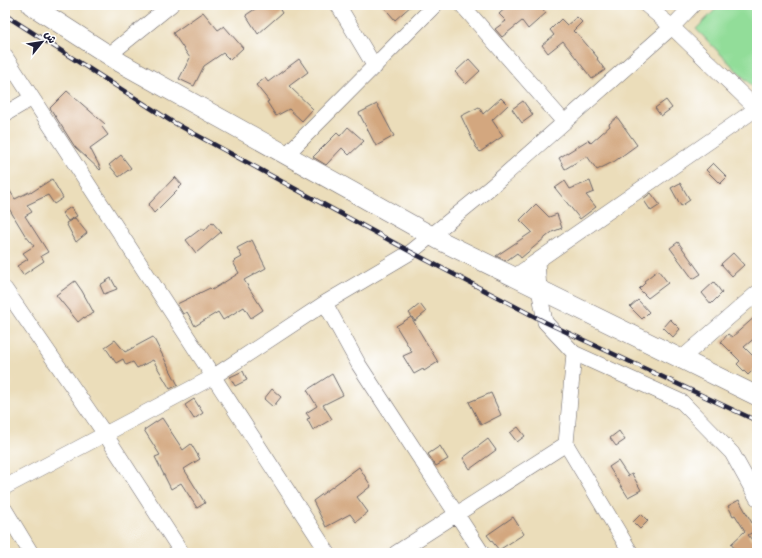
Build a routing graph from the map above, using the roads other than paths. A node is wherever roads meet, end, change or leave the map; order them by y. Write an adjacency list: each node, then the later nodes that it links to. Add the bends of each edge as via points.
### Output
1 (31, 5): 9 (street)
2 (171, 5): 9 (street)
3 (338, 5): 11 (street)
4 (435, 5): 11 (street)
5 (462, 5): 15 (street)
6 (646, 5): 8 (street)
7 (693, 5): 8 (street)
8 (672, 27): 13 (street); 15 (street)
9 (109, 55): 16 (street)
10 (5, 56): 12 (street)
11 (375, 66): 16 (street)
12 (32, 98): 14 (street); 26 (street)
13 (757, 109): 18 (street)
14 (5, 114)
15 (564, 122): 17 (street)
16 (286, 155): 17 (street)
17 (432, 237): 19 (street); 23 (street)
18 (537, 261): 19 (street); 21 (street)
19 (514, 277): 21 (street)
20 (5, 289): 28 (street)
21 (539, 289): 24 (street, via 545,322); 25 (street)
22 (757, 293): 25 (street)
23 (325, 303): 26 (street); 33 (street, via 359,365)
24 (574, 353): 29 (street); 31 (street, via 682,402 732,453)
25 (681, 359): 27 (street)
26 (213, 377): 28 (street); 36 (street)
27 (757, 396)
28 (105, 434): 30 (street); 35 (street)
29 (566, 444): 33 (street); 39 (street)
30 (5, 487)
31 (757, 498)
32 (5, 510): 34 (street)
33 (457, 514): 37 (street); 38 (street)
34 (31, 553)
35 (182, 553)
36 (328, 553)
37 (396, 553)
38 (482, 553)
39 (631, 553)

